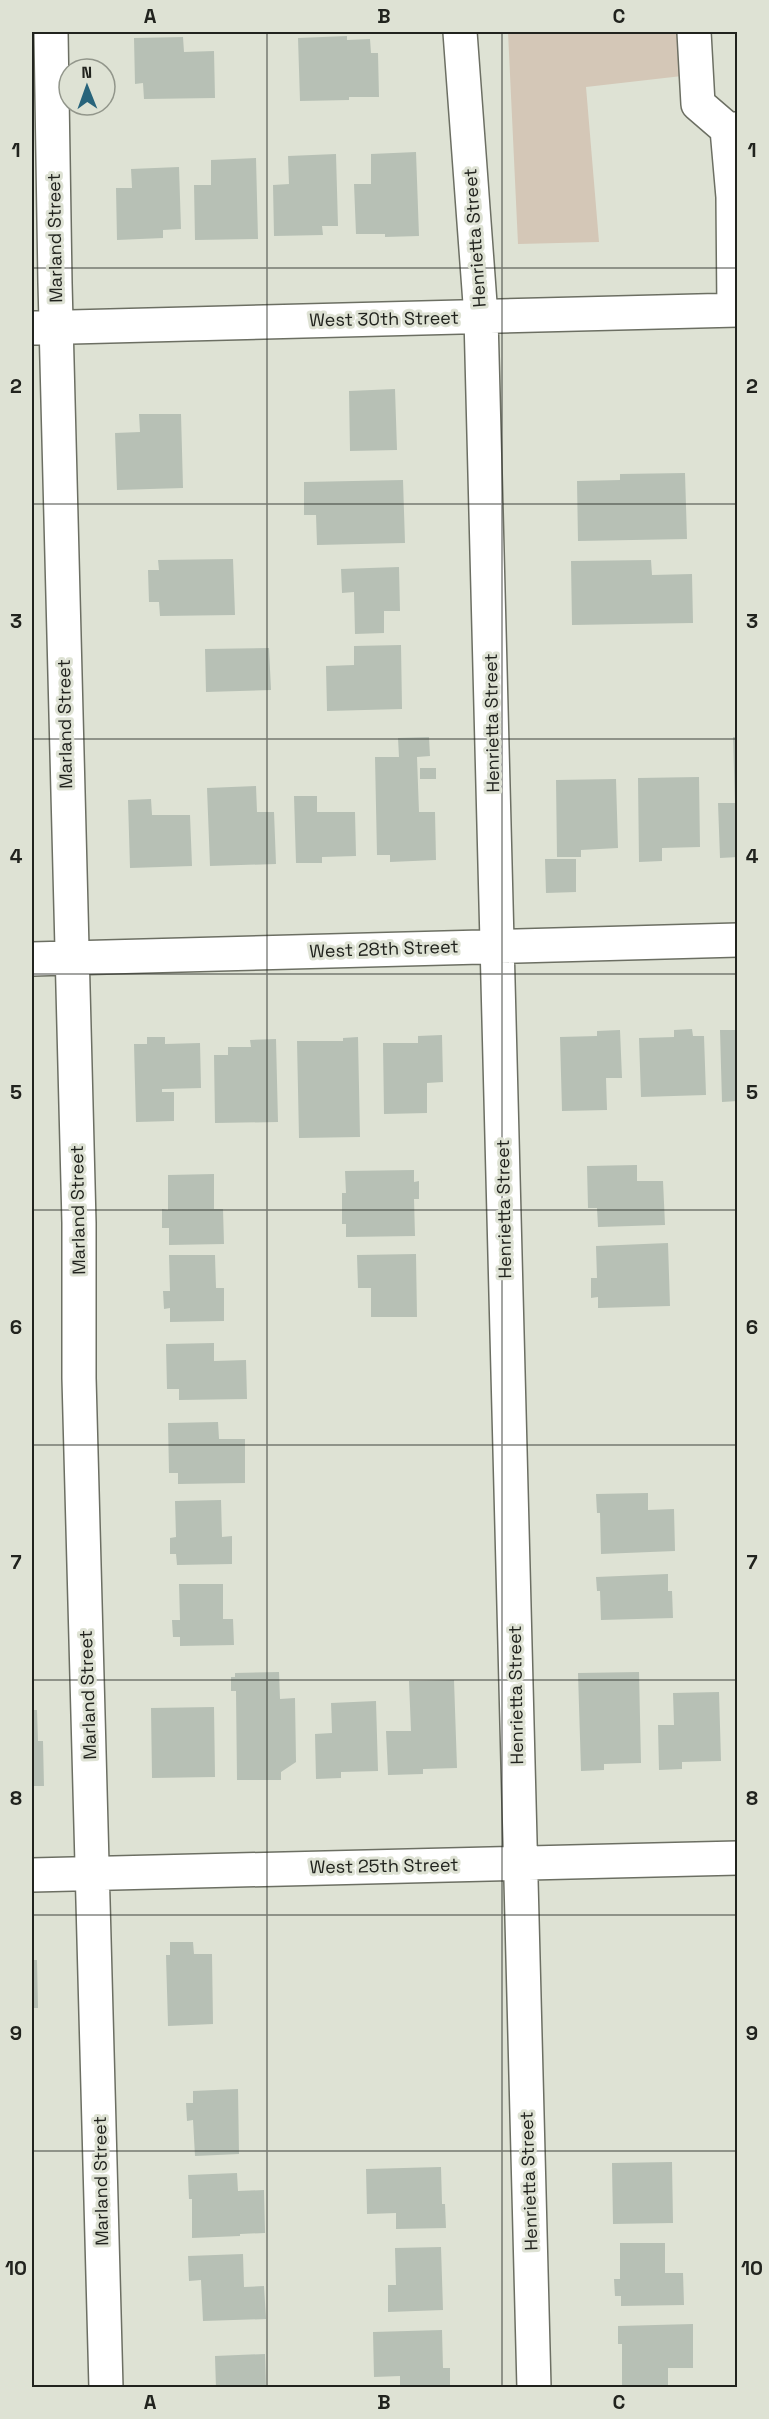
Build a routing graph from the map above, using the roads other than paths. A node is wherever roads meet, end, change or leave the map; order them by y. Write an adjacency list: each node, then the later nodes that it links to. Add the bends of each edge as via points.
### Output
1 (51, 32): 7 (street, Marland Street)
2 (460, 32): 6 (street, Henrietta Street)
3 (694, 32): 4 (street, via 698,104)
4 (733, 129): 5 (street)
5 (736, 310): 6 (street, West 30th Street)
6 (482, 317): 7 (street, West 30th Street); 9 (street, Henrietta Street)
7 (44, 328): 11 (street, Marland Street)
8 (738, 940): 9 (street, West 28th Street)
9 (497, 946): 11 (street, West 28th Street); 13 (street, Henrietta Street)
10 (32, 958): 11 (street, West 28th Street)
11 (71, 958): 14 (street, Marland Street)
12 (738, 1858): 13 (street, West 25th Street)
13 (520, 1862): 14 (street, West 25th Street); 17 (street, Henrietta Street)
14 (93, 1873): 15 (street, West 25th Street); 16 (street, Marland Street)
15 (32, 1875)
16 (106, 2388)
17 (534, 2388)

